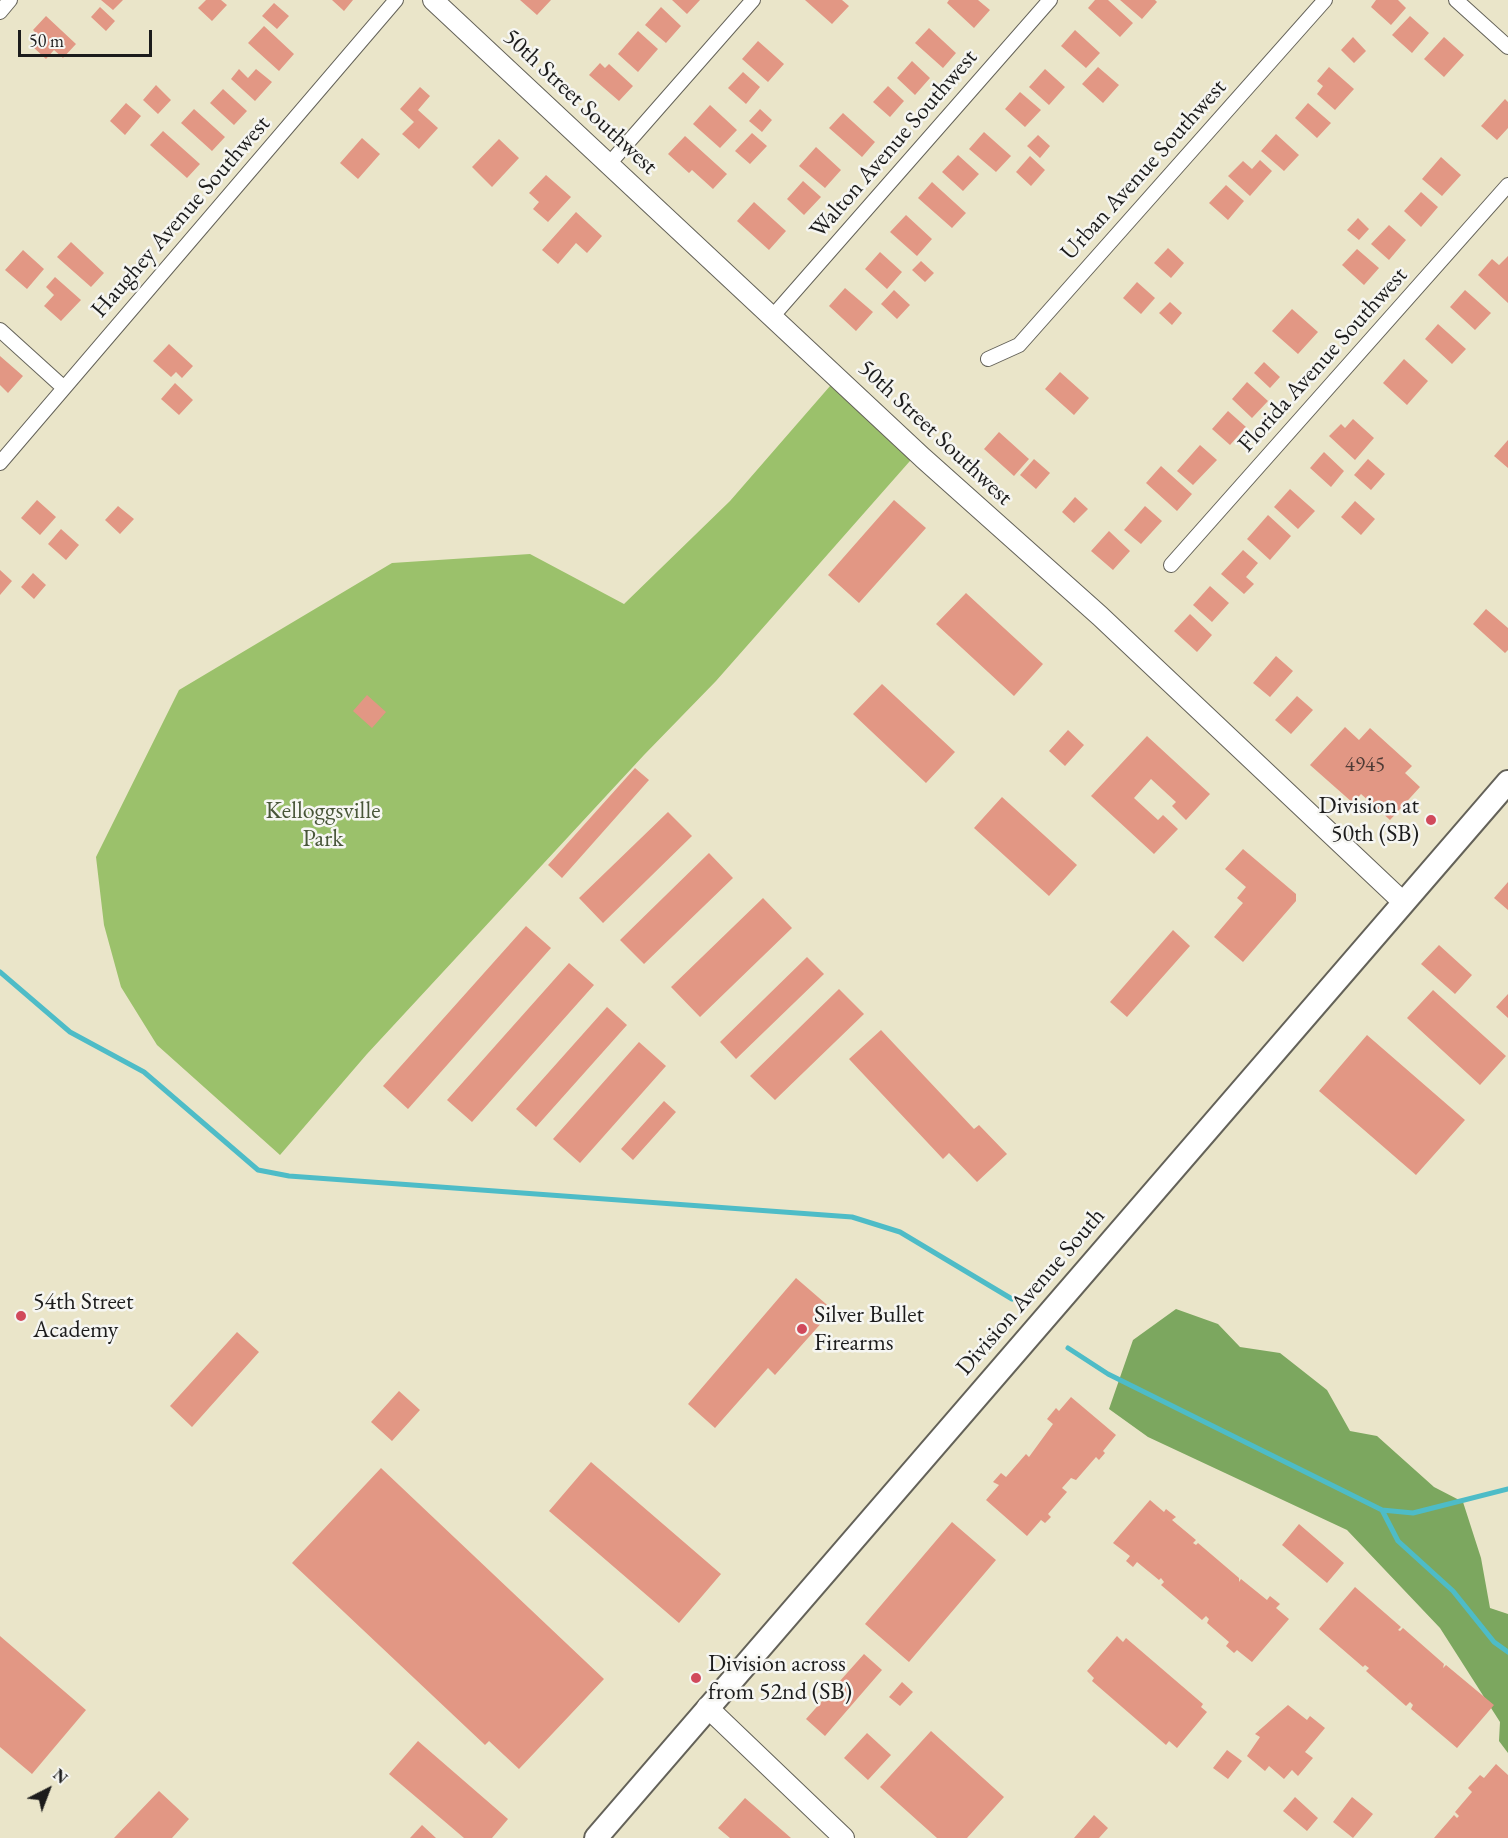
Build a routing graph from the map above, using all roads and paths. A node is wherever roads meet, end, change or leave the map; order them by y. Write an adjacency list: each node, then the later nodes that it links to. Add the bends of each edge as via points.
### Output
1 (10, 0): 8 (street)
2 (396, 0): 15 (street, Haughey Avenue Southwest)
3 (753, 0): 10 (street)
4 (1050, 0): 12 (street, Walton Avenue Southwest)
5 (1325, 0): 14 (street, Urban Avenue Southwest, via 1019,345)
6 (1456, 0): 9 (street)
7 (438, 2): 10 (street, 50th Street Southwest)
8 (0, 12)
9 (1508, 47)
10 (609, 164): 12 (street, 50th Street Southwest)
11 (1508, 185): 17 (street, Florida Avenue Southwest)
12 (772, 317): 19 (street, 50th Street Southwest, via 923,459 1100,616)
13 (0, 330): 15 (street)
14 (988, 359)
15 (64, 388): 16 (street, Haughey Avenue Southwest)
16 (0, 463)
17 (1171, 565)
18 (1508, 782): 19 (main road, Division Avenue South)
19 (1404, 903): 20 (main road, Division Avenue South)
20 (707, 1707): 21 (main road, Division Avenue South); 22 (street)
21 (596, 1838)
22 (844, 1838)

